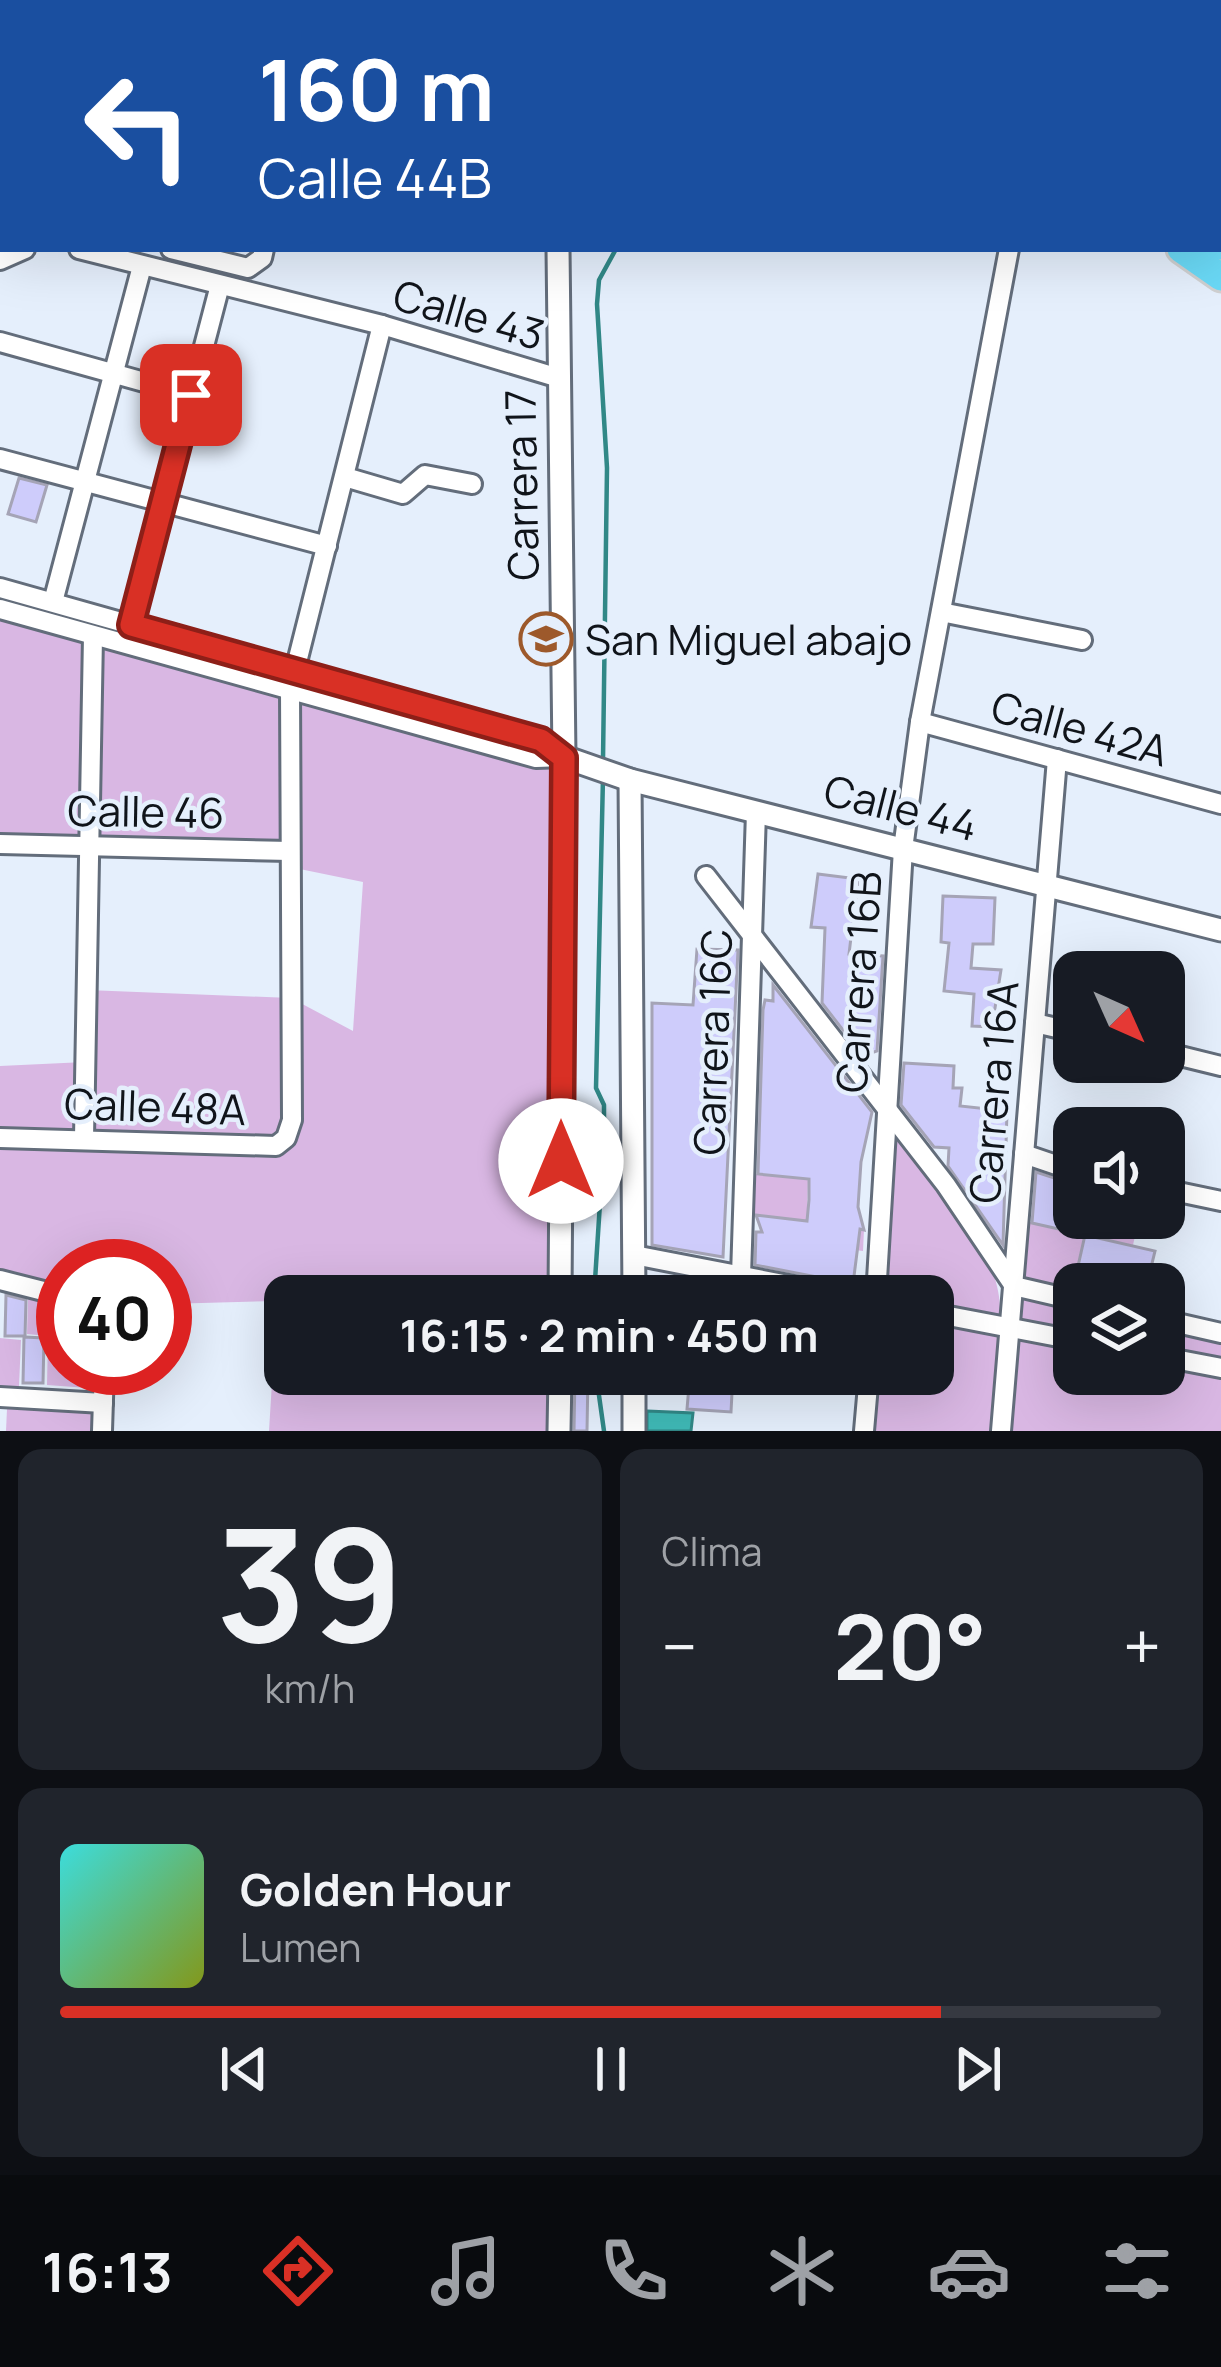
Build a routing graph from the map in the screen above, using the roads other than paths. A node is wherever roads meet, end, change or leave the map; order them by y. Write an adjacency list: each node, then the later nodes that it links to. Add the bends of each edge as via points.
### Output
1 (90, 252): 7 (street, Calle 43)
2 (183, 252): 3 (street, via 248,268)
3 (263, 252)
4 (558, 252): 13 (street, Carrera 17)
5 (1008, 252): 24 (street, Carrera 16B)
6 (1184, 252): 8 (main road)
7 (142, 266): 9 (street, Calle 43); 12 (street)
8 (1221, 277)
9 (220, 285): 10 (street, Calle 43); 14 (street)
10 (382, 325): 13 (street, Calle 43); 16 (street)
11 (0, 342): 12 (street)
12 (112, 373): 14 (street); 17 (street)
13 (559, 378): 30 (street, Carrera 17)
14 (191, 395): 19 (street)
15 (0, 459): 17 (street)
16 (345, 477): 18 (street, via 403,494 425,475); 20 (street)
17 (84, 482): 19 (street); 22 (street)
18 (472, 484)
19 (163, 503): 20 (street); 25 (street)
20 (327, 546): 28 (street)
21 (0, 588): 22 (street)
22 (52, 602): 25 (street)
23 (0, 609): 26 (street)
24 (940, 612): 27 (street); 29 (street, Carrera 16B)
25 (131, 625): 28 (street)
26 (93, 636): 28 (street); 36 (street)
27 (1082, 640)
28 (292, 680): 30 (street, via 506,740 541,740); 38 (street)
29 (920, 722): 31 (street, Calle 42A); 37 (street, Carrera 16B)
30 (564, 758): 32 (street, Calle 44); 57 (street, Carrera 17)
31 (1057, 759): 33 (street, Calle 42A); 40 (street, Carrera 16A)
32 (626, 778): 34 (street, Calle 44); 56 (street)
33 (1221, 804)
34 (757, 812): 37 (street, Calle 44); 41 (street, Carrera 16C)
35 (0, 844): 36 (street, Calle 46)
36 (89, 846): 38 (street, Calle 46); 51 (street)
37 (903, 849): 40 (street, Calle 44); 49 (street, Carrera 16B)
38 (290, 851): 51 (street, Calle 48A, via 286,1138 276,1146)
39 (706, 876): 41 (street)
40 (1047, 882): 42 (street, Calle 44); 45 (street, Carrera 16A)
41 (752, 929): 43 (street, Carrera 16C); 44 (street)
42 (1221, 930)
43 (751, 971): 44 (street); 60 (street, Carrera 16C)
44 (784, 973): 49 (street)
45 (1035, 1022): 46 (street); 52 (street, Carrera 16A)
46 (1053, 1026)
47 (1185, 1057): 48 (street)
48 (1221, 1066)
49 (886, 1110): 61 (street, Carrera 16B); 63 (street)
50 (0, 1138): 51 (street, Calle 48A)
51 (85, 1138)
52 (1024, 1154): 53 (street); 63 (street, Carrera 16A)
53 (1053, 1164)
54 (1185, 1194): 55 (street)
55 (1221, 1202)
56 (634, 1255): 58 (street); 59 (street)
57 (560, 1275)
58 (634, 1275)
59 (736, 1275)
60 (741, 1275)
61 (877, 1275)
62 (0, 1280): 64 (street)
63 (1014, 1286): 65 (street); 68 (street, Carrera 16A)
64 (36, 1289)
65 (1053, 1295)
66 (954, 1317): 68 (street)
67 (1185, 1325): 69 (street)
68 (1009, 1328): 70 (street); 83 (street, Carrera 16A)
69 (1221, 1333)
70 (1053, 1336)
71 (1185, 1361): 72 (street)
72 (1221, 1368)
73 (103, 1395): 78 (street)
74 (560, 1395): 80 (street)
75 (634, 1395): 81 (street)
76 (867, 1395): 82 (street)
77 (0, 1397): 78 (street)
78 (103, 1403): 79 (street)
79 (102, 1431)
80 (559, 1431)
81 (634, 1431)
82 (864, 1431)
83 (1001, 1431)

